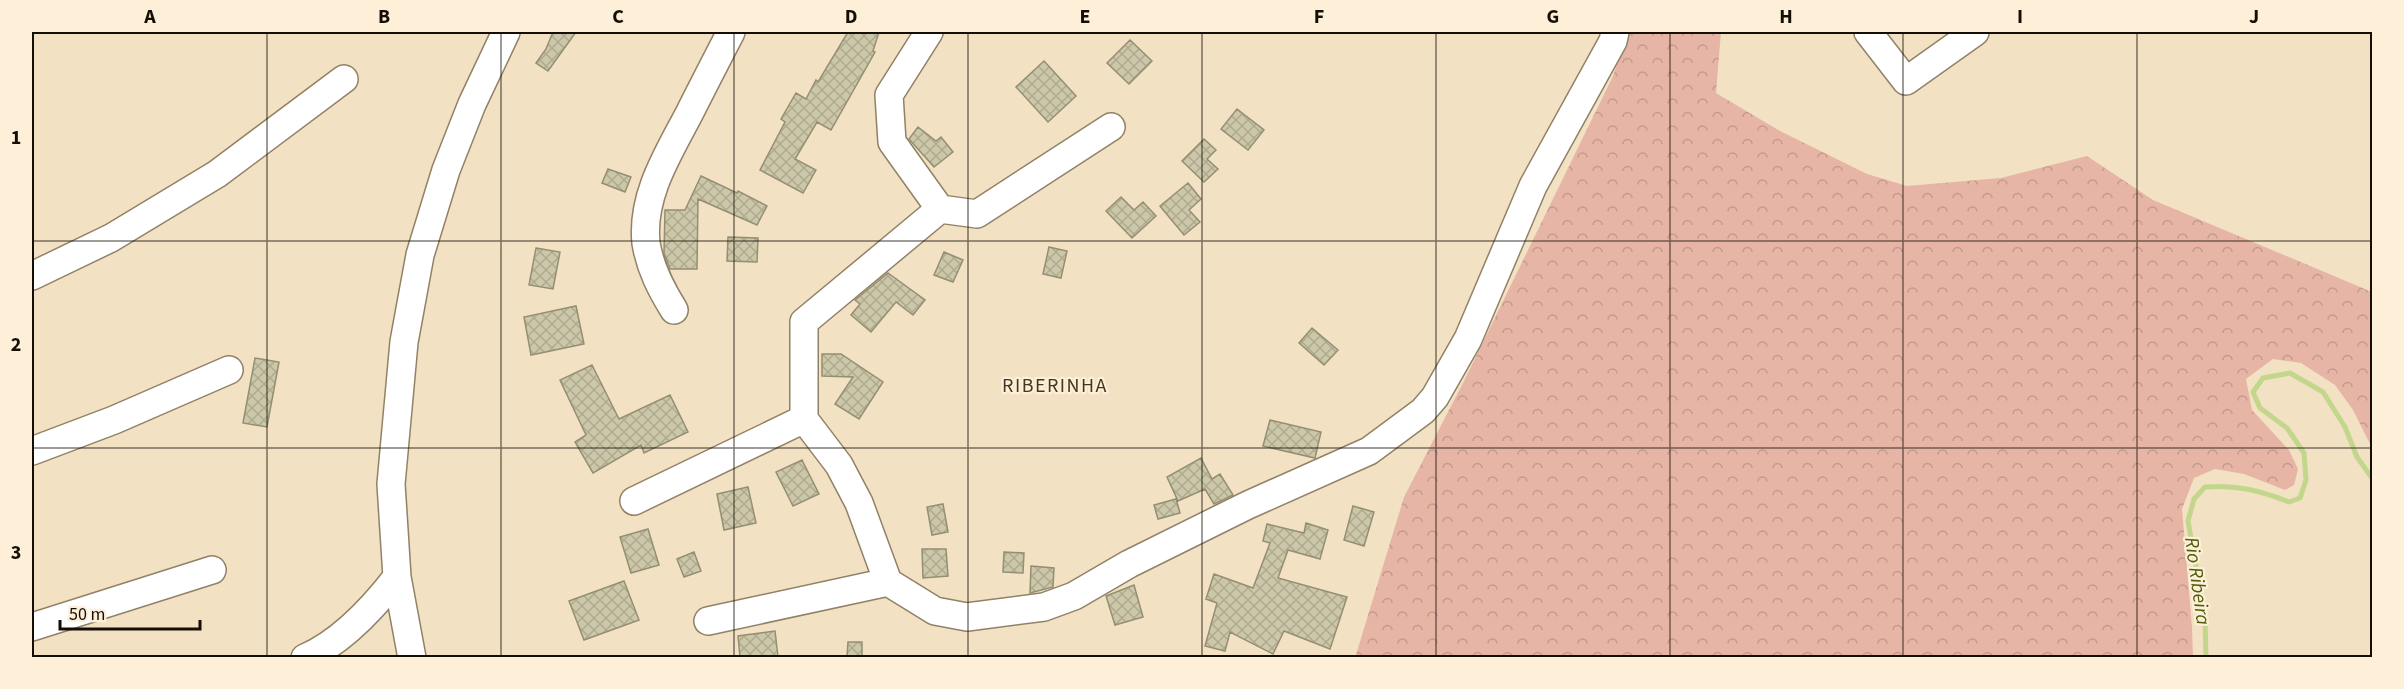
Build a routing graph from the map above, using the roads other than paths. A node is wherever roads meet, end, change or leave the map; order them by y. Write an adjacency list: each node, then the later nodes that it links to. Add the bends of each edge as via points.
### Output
1 (506, 32): 17 (street, via 455,144 420,255 404,342 392,457)
2 (731, 32): 11 (street, via 662,164 650,200 646,222 650,261)
3 (929, 32): 9 (street, via 889,95 892,142)
4 (1615, 32): 18 (street, via 1533,186 1468,339 1423,411 1369,451 1248,505 1074,596 1044,607 967,617 935,611)
5 (1868, 32): 6 (street, via 1906,81)
6 (1975, 32)
7 (344, 79): 10 (street, via 216,174 111,238)
8 (1111, 127): 9 (street, via 977,214)
9 (940, 209): 13 (street, via 804,322)
10 (32, 276)
11 (674, 310)
12 (228, 370): 14 (street)
13 (804, 419): 15 (street); 18 (street, via 839,465)
14 (32, 451)
15 (634, 501)
16 (212, 570): 20 (street)
17 (397, 577): 21 (street, via 360,619); 22 (street)
18 (888, 582): 19 (street)
19 (708, 621)
20 (32, 627)
21 (305, 657)
22 (412, 657)

